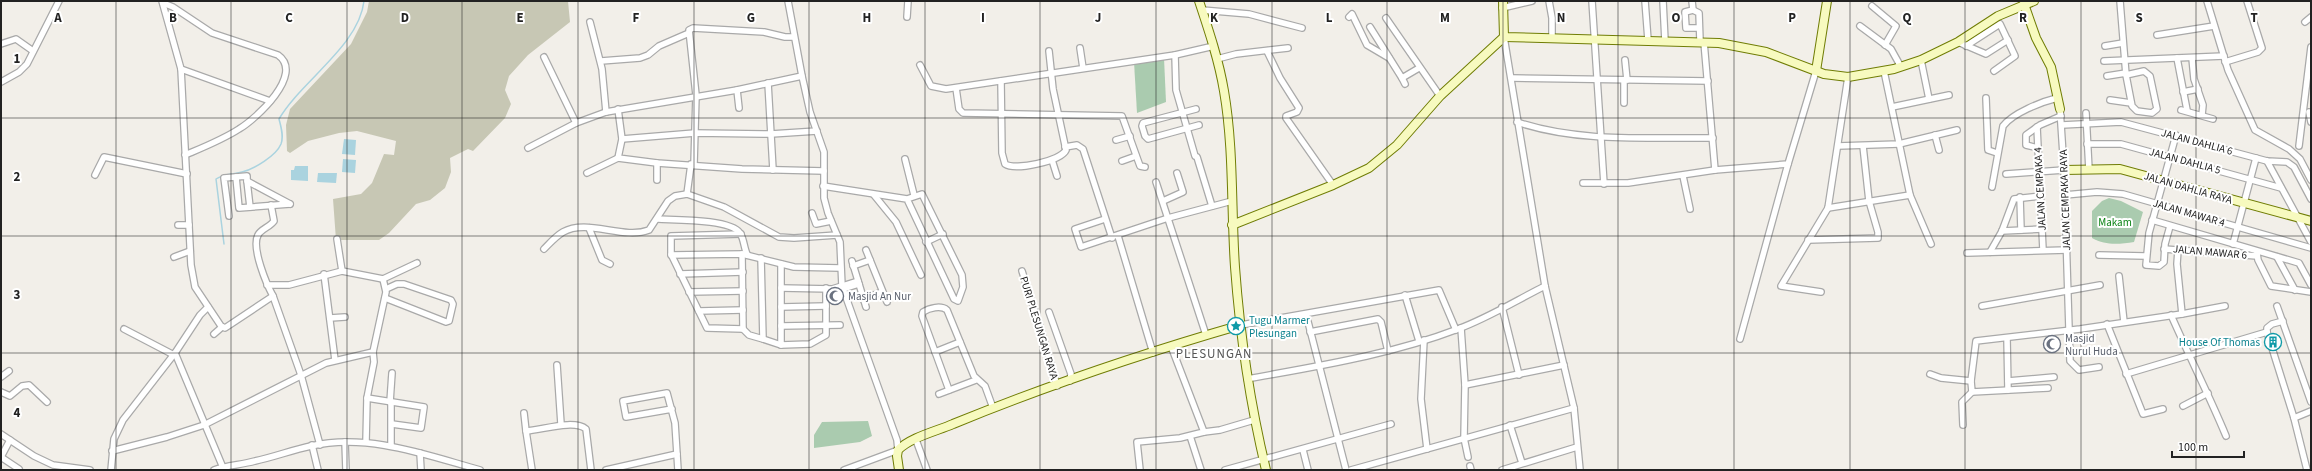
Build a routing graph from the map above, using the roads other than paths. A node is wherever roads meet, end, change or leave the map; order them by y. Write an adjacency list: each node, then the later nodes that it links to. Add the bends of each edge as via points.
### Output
1 (59, 1): 53 (street)
2 (788, 1): 35 (street)
3 (908, 1): 22 (street)
4 (1199, 1): 20 (street)
5 (1532, 1): 18 (street)
6 (1548, 1): 37 (street, via 1552,18)
7 (1592, 1): 38 (street)
8 (1645, 1): 39 (street)
9 (1663, 1): 41 (street)
10 (1692, 1): 21 (street)
11 (1827, 1): 73 (street)
12 (2034, 1): 17 (street)
13 (2120, 1): 44 (street)
14 (2207, 1): 29 (street)
15 (2247, 1): 63 (street, via 2262,48 2258,52)
16 (163, 2): 72 (street); 101 (street, via 212,33 281,57 286,64 285,78)
17 (2024, 4): 43 (street, via 1998,16); 98 (street, via 2036,38 2051,67)
18 (1502, 5): 36 (street)
19 (1872, 6): 46 (street, via 1896,24)
20 (1202, 10): 31 (street, via 1249,14); 47 (street)
21 (1693, 10): 32 (street, via 1699,11); 32 (street, via 1685,12 1686,27)
22 (907, 17)
23 (1349, 17): 58 (street, via 1352,14 1367,45)
24 (2311, 17): 27 (street)
25 (1386, 18): 71 (street)
26 (590, 22): 66 (street)
27 (2305, 22)
28 (1860, 26): 46 (street)
29 (2214, 26): 34 (street); 63 (street)
30 (1370, 27): 58 (street)
31 (1302, 28)
32 (1699, 28): 42 (street)
33 (689, 33): 35 (street, via 693,28 764,32 785,38); 66 (street, via 659,46 640,58); 94 (street)
34 (2157, 35)
35 (794, 37): 78 (street)
36 (1504, 37): 37 (street); 81 (street); 96 (street)
37 (1552, 38): 38 (street)
38 (1596, 40): 39 (street); 84 (street)
39 (1648, 40): 41 (street)
40 (2008, 40): 48 (street, via 1986,54); 48 (street, via 1998,24); 75 (street, via 2015,56)
41 (1665, 41): 42 (street)
42 (1702, 42): 73 (street, via 1735,45 1766,52); 86 (street)
43 (1958, 42): 48 (street); 65 (street)
44 (2123, 43): 49 (street); 62 (street)
45 (1, 44): 53 (street, via 16,39)
46 (1885, 44): 69 (street, via 1895,54)
47 (1214, 46): 56 (street); 61 (street)
48 (1966, 46)
49 (2105, 46)
50 (2311, 47): 91 (street)
51 (1080, 48): 70 (street)
52 (1288, 48): 55 (street)
53 (34, 51): 85 (street, via 24,68)
54 (1049, 51): 76 (street)
55 (1267, 51): 61 (street); 182 (street, via 1299,108 1286,118)
56 (1175, 55): 70 (street); 113 (street, via 1175,85)
57 (544, 57): 120 (street)
58 (1390, 58): 71 (street, via 1404,81)
59 (2177, 58): 60 (street); 62 (street); 93 (street)
60 (2192, 58): 63 (street); 90 (street, via 2194,79)
61 (1217, 59): 196 (street, via 1226,102)
62 (2124, 59): 67 (street); 77 (street)
63 (2224, 59): 176 (street, via 2255,130 2300,159)
64 (1625, 60): 82 (street)
65 (1920, 60): 69 (street); 99 (street)
66 (601, 61): 109 (street)
67 (2104, 61)
68 (920, 65): 88 (street, via 931,86)
69 (1902, 67): 74 (street)
70 (1083, 68): 76 (street)
71 (1419, 68): 96 (street)
72 (181, 69): 101 (street); 147 (street)
73 (1816, 71): 80 (street, via 1831,76); 158 (street)
74 (1884, 71): 80 (street); 104 (street)
75 (1994, 71)
76 (1051, 72): 83 (street); 112 (street)
77 (2126, 74): 79 (street); 103 (street); 103 (street, via 2144,71 2149,74 2157,111 2137,111)
78 (802, 76): 87 (street); 127 (street)
79 (2107, 76)
80 (1848, 77): 139 (street)
81 (1512, 78): 84 (street); 118 (street)
82 (1626, 80): 84 (street); 86 (street); 102 (street)
83 (1001, 81): 88 (street); 110 (street)
84 (1597, 81): 133 (street)
85 (1, 82)
86 (1708, 82): 134 (street)
87 (768, 83): 92 (street); 129 (street)
88 (956, 88): 110 (street, via 959,109 963,112)
89 (2311, 88): 91 (street)
90 (2198, 89): 93 (street); 116 (street, via 2203,105)
91 (2305, 89): 108 (street)
92 (737, 90): 94 (street); 105 (street)
93 (2183, 92): 116 (street, via 2184,110)
94 (696, 95): 106 (street); 128 (street)
95 (1949, 95): 99 (street)
96 (1440, 96): 182 (street, via 1381,159 1369,168)
97 (1986, 98): 146 (street, via 1988,150)
98 (2057, 99): 114 (street); 146 (street, via 2032,107 2007,121 2000,132)
99 (1929, 100): 104 (street)
100 (2110, 100): 103 (street)
101 (270, 101): 147 (street, via 240,129)
102 (1624, 103)
103 (2131, 103)
104 (1892, 107): 137 (street)
105 (739, 108)
106 (618, 109): 109 (street); 135 (street)
107 (1196, 109): 113 (street)
108 (2302, 111): 111 (street); 141 (street)
109 (606, 112): 120 (street)
110 (1002, 112): 112 (street); 153 (street, via 1002,153 1005,164 1012,168)
111 (2310, 112): 119 (street)
112 (1058, 113): 132 (street, via 1122,116); 142 (street)
113 (1183, 113): 125 (street); 125 (street, via 1143,123 1143,131 1146,138 1150,139)
114 (2060, 113): 123 (street, JALAN CEMPAKA RAYA); 124 (street)
115 (2086, 113): 121 (street)
116 (2202, 115): 117 (street)
117 (2213, 119)
118 (1518, 122): 133 (street, via 1546,130); 268 (street)
119 (2311, 122)
120 (576, 123): 143 (street)
121 (2086, 123): 123 (street, JALAN DAHLIA 6); 131 (street, JALAN DAHLIA 6, via 2121,122); 138 (street)
122 (1198, 125): 125 (street)
123 (2062, 126): 162 (street, JALAN CEMPAKA RAYA)
124 (2037, 127): 144 (street, JALAN CEMPAKA 4); 144 (street, via 2026,135 2025,140 2030,147)
125 (1187, 128): 201 (street)
126 (1957, 130): 130 (street)
127 (817, 131): 129 (street); 164 (street, via 824,152)
128 (695, 133): 129 (street); 135 (street); 157 (street)
129 (771, 134): 160 (street)
130 (1935, 135): 137 (street); 145 (street)
131 (2176, 135): 149 (street); 151 (street, JALAN DAHLIA 6)
132 (1130, 136): 136 (street); 148 (street)
133 (1600, 136): 134 (street); 181 (street)
134 (1713, 138): 161 (street)
135 (622, 139): 150 (street)
136 (1116, 140)
137 (1899, 144): 140 (street); 188 (street)
138 (2088, 144): 149 (street, JALAN DAHLIA 5, via 2121,144); 163 (street)
139 (1838, 146): 140 (street); 203 (street)
140 (1863, 146): 197 (street)
141 (2299, 146)
142 (1065, 147): 153 (street, via 1063,154); 210 (street, via 1077,146 1083,149)
143 (528, 148)
144 (2038, 148): 165 (street, JALAN CEMPAKA 4)
145 (1939, 150)
146 (1997, 153): 184 (street)
147 (186, 155): 170 (street)
148 (1136, 156): 154 (street); 159 (street, via 1140,167)
149 (2170, 157): 174 (street, JALAN DAHLIA 5); 178 (street)
150 (618, 158): 156 (street); 167 (street)
151 (2256, 158): 155 (street, JALAN DAHLIA 6); 174 (street)
152 (905, 159): 190 (street)
153 (1052, 160): 171 (street)
154 (1122, 161)
155 (2267, 161): 185 (street); 194 (street, JALAN DAHLIA 6, via 2291,164)
156 (657, 163): 157 (street); 175 (street)
157 (693, 164): 160 (street); 186 (street)
158 (1788, 164): 161 (street); 319 (street)
159 (1145, 167)
160 (773, 170): 164 (street)
161 (1716, 170): 172 (street)
162 (2064, 170): 163 (street, JALAN DAHLIA RAYA); 165 (street); 189 (street, JALAN CEMPAKA RAYA)
163 (2089, 170): 178 (street, JALAN DAHLIA RAYA, via 2120,169)
164 (824, 171): 183 (street)
165 (2039, 172): 168 (street); 191 (street, JALAN CEMPAKA 4)
166 (1178, 173): 195 (street, via 1182,193)
167 (587, 174)
168 (2006, 174)
169 (95, 175): 170 (street, via 102,159 107,157)
170 (187, 176): 214 (street)
171 (1056, 176)
172 (1683, 176): 181 (street); 204 (street)
173 (236, 177): 177 (street, via 247,176); 202 (street, via 239,208); 206 (street, via 224,178)
174 (2251, 179): 185 (street, JALAN DAHLIA 5); 199 (street)
175 (657, 180)
176 (2311, 180)
177 (248, 181): 200 (street, via 290,204); 202 (street)
178 (2163, 181): 198 (street); 199 (street, JALAN DAHLIA RAYA)
179 (1156, 182): 195 (street)
180 (1583, 183): 181 (street)
181 (1604, 184)
182 (1333, 185): 215 (street)
183 (823, 186): 187 (street); 213 (street, via 825,205)
184 (1992, 187)
185 (2281, 188): 208 (street)
186 (687, 194): 209 (street, via 675,196 668,201); 225 (street, via 724,207 778,237)
187 (874, 195): 193 (street); 261 (street, via 896,222)
188 (1910, 195): 197 (street); 231 (street)
189 (2065, 195): 198 (street, JALAN MAWAR 4, via 2115,193); 238 (street, JALAN CEMPAKA RAYA)
190 (914, 196): 193 (street); 224 (street, via 924,196)
191 (2041, 196): 192 (street); 221 (street, JALAN CEMPAKA 4)
192 (2020, 197): 220 (street); 222 (street, via 2012,201)
193 (907, 199): 229 (street)
194 (2311, 199)
195 (1163, 201): 207 (street)
196 (1232, 201): 201 (street); 215 (street)
197 (1869, 201): 203 (street); 228 (street, via 1878,238)
198 (2157, 203): 211 (street); 218 (street, JALAN MAWAR 4)
199 (2245, 204): 208 (street, JALAN DAHLIA RAYA); 218 (street)
200 (271, 205): 202 (street); 266 (street, via 274,221 257,237 261,270)
201 (1212, 206): 207 (street)
202 (250, 207)
203 (1828, 208): 228 (street)
204 (1690, 209)
205 (812, 213): 213 (street, via 816,224)
206 (229, 216)
207 (1168, 218): 226 (street); 316 (street)
208 (2298, 218): 212 (street, JALAN DAHLIA RAYA); 230 (street)
209 (658, 219): 219 (street, via 646,231 627,233); 223 (street, via 714,222)
210 (1105, 219): 226 (street); 226 (street, via 1075,229 1080,246)
211 (2152, 220): 217 (street); 247 (street)
212 (2311, 220)
213 (831, 221): 225 (street)
214 (189, 225): 216 (street); 240 (street)
215 (1232, 225): 303 (street)
216 (178, 226)
217 (2170, 226): 232 (street); 235 (street)
218 (2238, 227): 232 (street); 234 (street, JALAN MAWAR 4)
219 (589, 228): 233 (street, via 563,232); 253 (street, via 602,260)
220 (2021, 230): 221 (street); 222 (street)
221 (2042, 230): 237 (street, JALAN CEMPAKA 4)
222 (2002, 231): 241 (street)
223 (741, 234): 243 (street); 245 (street, via 671,236)
224 (943, 234): 229 (street); 229 (street, via 963,279 958,301 955,301)
225 (837, 235): 255 (street, via 841,249)
226 (1115, 237): 327 (street)
227 (337, 239): 256 (street)
228 (1808, 240): 278 (street, via 1781,286)
229 (926, 242)
230 (2311, 242)
231 (1931, 244)
232 (2233, 244): 244 (street)
233 (544, 248)
234 (2311, 248)
235 (2164, 249): 239 (street, JALAN MAWAR 6); 247 (street, via 2162,265 2146,266)
236 (866, 250): 251 (street)
237 (2042, 250): 238 (street); 241 (street)
238 (2067, 250): 275 (street, JALAN CEMPAKA RAYA)
239 (2178, 250): 244 (street, JALAN MAWAR 6); 297 (street)
240 (190, 251): 249 (street); 289 (street, via 195,288)
241 (1990, 252): 242 (street)
242 (1968, 253)
243 (745, 254): 245 (street); 250 (street); 258 (street)
244 (2257, 254): 248 (street); 273 (street, via 2272,286)
245 (671, 255): 260 (street)
246 (2099, 255): 247 (street)
247 (2145, 256)
248 (2276, 257): 265 (street, via 2301,264); 273 (street)
249 (174, 258)
250 (761, 258): 254 (street); 318 (street)
251 (870, 260): 264 (street, via 853,264); 277 (street)
252 (416, 263): 263 (street)
253 (610, 264)
254 (781, 264): 255 (street, via 807,268); 270 (street)
255 (840, 268): 269 (street)
256 (342, 271): 259 (street); 263 (street)
257 (1022, 271): 349 (street, PURI PLESUNGAN RAYA)
258 (743, 272): 260 (street); 274 (street)
259 (324, 274): 266 (street, via 289,286); 300 (street)
260 (680, 274): 276 (street)
261 (920, 275)
262 (2119, 276): 302 (street)
263 (382, 280): 272 (street)
264 (858, 283): 269 (street); 283 (street)
265 (2311, 284)
266 (267, 285): 281 (street)
267 (2100, 285): 275 (street)
268 (1545, 286): 292 (street); 332 (street)
269 (843, 287): 271 (street); 392 (street, via 895,430)
270 (781, 288): 271 (street); 290 (street)
271 (826, 288): 285 (street)
272 (386, 289): 282 (street); 282 (street, via 396,284 404,284 451,300 453,304 449,321 446,322)
273 (2295, 290): 279 (street)
274 (743, 291): 276 (street); 293 (street)
275 (2069, 291): 286 (street); 312 (street, JALAN CEMPAKA RAYA)
276 (689, 292): 294 (street)
277 (882, 292): 283 (street); 284 (street)
278 (1820, 292)
279 (2311, 292)
280 (1405, 295): 296 (street); 310 (street, via 1439,290); 320 (street)
281 (273, 296): 308 (street, via 231,326); 339 (street)
282 (385, 298): 325 (street)
283 (863, 299): 291 (street)
284 (887, 302)
285 (826, 306): 290 (street); 305 (street)
286 (1982, 306)
287 (2225, 306): 297 (street)
288 (2278, 306): 301 (street)
289 (208, 307): 308 (street); 328 (street)
290 (781, 307): 307 (street)
291 (866, 307)
292 (1502, 307): 310 (street); 340 (street)
293 (743, 310): 294 (street); 309 (street)
294 (699, 311): 309 (street, via 708,329)
295 (1049, 312): 345 (street, via 1071,374)
296 (1306, 314): 303 (street); 313 (street)
297 (2182, 314): 298 (street)
298 (2171, 315): 302 (street); 329 (street)
299 (345, 317): 300 (street)
300 (330, 318): 330 (street)
301 (2283, 321): 314 (street, via 2272,324 2267,328); 360 (street)
302 (2124, 322): 304 (street)
303 (1241, 324): 316 (street); 343 (street)
304 (2107, 324): 312 (street); 338 (street)
305 (826, 325): 306 (street); 307 (street); 322 (street, via 824,337 812,344)
306 (840, 325)
307 (781, 326): 322 (street)
308 (222, 327): 315 (street)
309 (743, 329): 318 (street, via 747,334)
310 (1458, 329): 320 (street); 348 (street)
311 (124, 330): 328 (street)
312 (2069, 330): 317 (street); 334 (street, JALAN CEMPAKA RAYA, via 2071,364 2084,371)
313 (1310, 332): 324 (street, via 1376,318 1381,322); 333 (street)
314 (2267, 332): 329 (street); 368 (street)
315 (214, 334)
316 (1206, 335): 323 (street)
317 (2007, 338): 346 (street, via 1976,341); 347 (street)
318 (763, 339): 322 (street)
319 (1740, 339)
320 (1421, 341): 324 (street); 391 (street, via 1421,399)
321 (960, 342): 326 (street); 326 (street, via 947,310 942,307 927,309 922,316); 344 (street)
322 (782, 345)
323 (1172, 346): 327 (street); 377 (street)
324 (1388, 351): 333 (street)
325 (373, 352): 330 (street); 357 (street, via 374,362)
326 (935, 352): 351 (street)
327 (1153, 352): 345 (street)
328 (174, 354): 370 (street); 394 (street, via 123,420)
329 (2189, 356): 338 (street); 355 (street)
330 (336, 360): 339 (street)
331 (557, 365): 372 (street)
332 (1564, 365): 340 (street); 363 (street)
333 (1318, 366): 343 (street); 382 (street)
334 (2100, 367)
335 (9, 371): 341 (street)
336 (392, 373): 359 (street)
337 (1930, 374): 346 (street, via 1941,378)
338 (2126, 374): 364 (street, via 2143,414)
339 (302, 375): 370 (street); 388 (street)
340 (1519, 375): 348 (street)
341 (1, 377)
342 (2054, 377): 347 (street)
343 (1247, 379): 369 (street)
344 (976, 380): 351 (street); 362 (street, via 985,386)
345 (1070, 380): 349 (street)
346 (1971, 380): 354 (street)
347 (2008, 381): 352 (street)
348 (1464, 385): 381 (street)
349 (1057, 386): 362 (street)
350 (2048, 388): 352 (street)
351 (949, 390): 356 (street)
352 (2008, 390): 354 (street)
353 (1, 392): 358 (street, via 10,396 22,386 29,385)
354 (1972, 392): 375 (street, via 1962,402)
355 (2208, 393): 361 (street); 380 (street)
356 (939, 394)
357 (367, 398): 359 (street); 386 (street)
358 (47, 402)
359 (391, 402): 371 (street); 371 (street, via 425,408 421,428)
360 (2311, 402)
361 (2182, 406)
362 (993, 408): 384 (street)
363 (1574, 408): 374 (street); 390 (street)
364 (2163, 408)
365 (672, 409): 365 (street, via 668,393 624,400 625,416); 396 (street)
366 (2311, 412): 368 (street)
367 (524, 413): 376 (street)
368 (2294, 418): 426 (street)
369 (1254, 420): 377 (street); 399 (street)
370 (204, 424): 394 (street, via 169,437); 401 (street)
371 (392, 424): 389 (street)
372 (561, 424): 376 (street, via 551,429); 411 (street, via 583,426 586,429)
373 (1391, 424): 382 (street)
374 (1510, 425): 381 (street); 400 (street)
375 (1963, 425)
376 (526, 431): 410 (street)
377 (1204, 432): 379 (street)
378 (1, 434): 383 (street)
379 (1190, 436): 417 (street, via 1137,442); 418 (street)
380 (2226, 436)
381 (1464, 438): 391 (street); 398 (street)
382 (1338, 439): 393 (street); 422 (street)
383 (10, 440): 397 (street); 403 (street, via 39,459 62,467)
384 (916, 440): 392 (street); 416 (street)
385 (345, 442): 386 (street); 388 (street); 407 (street)
386 (366, 442): 389 (street)
387 (312, 445): 388 (street); 401 (street); 406 (street)
388 (320, 445)
389 (391, 446): 395 (street)
390 (1577, 447): 400 (street); 425 (street)
391 (1427, 449): 423 (street)
392 (898, 450): 414 (street); 415 (street)
393 (1302, 450): 399 (street); 421 (street)
394 (112, 451): 404 (street)
395 (420, 453): 408 (street); 409 (street)
396 (677, 454): 412 (street); 413 (street)
397 (1, 457): 402 (street)
398 (1468, 457)
399 (1264, 460): 419 (street); 420 (street)
400 (1522, 463): 424 (street)
401 (224, 468): 405 (street)
402 (19, 469)
403 (90, 470)
404 (111, 470)
405 (214, 470)
406 (318, 470)
407 (346, 470)
408 (421, 470)
409 (480, 470)
410 (532, 470)
411 (591, 470)
412 (606, 470)
413 (676, 470)
414 (844, 470)
415 (900, 470)
416 (927, 470)
417 (1140, 470)
418 (1201, 470)
419 (1225, 470)
420 (1266, 470)
421 (1308, 470)
422 (1346, 470)
423 (1351, 470)
424 (1502, 470)
425 (1580, 470)
426 (2306, 470)

